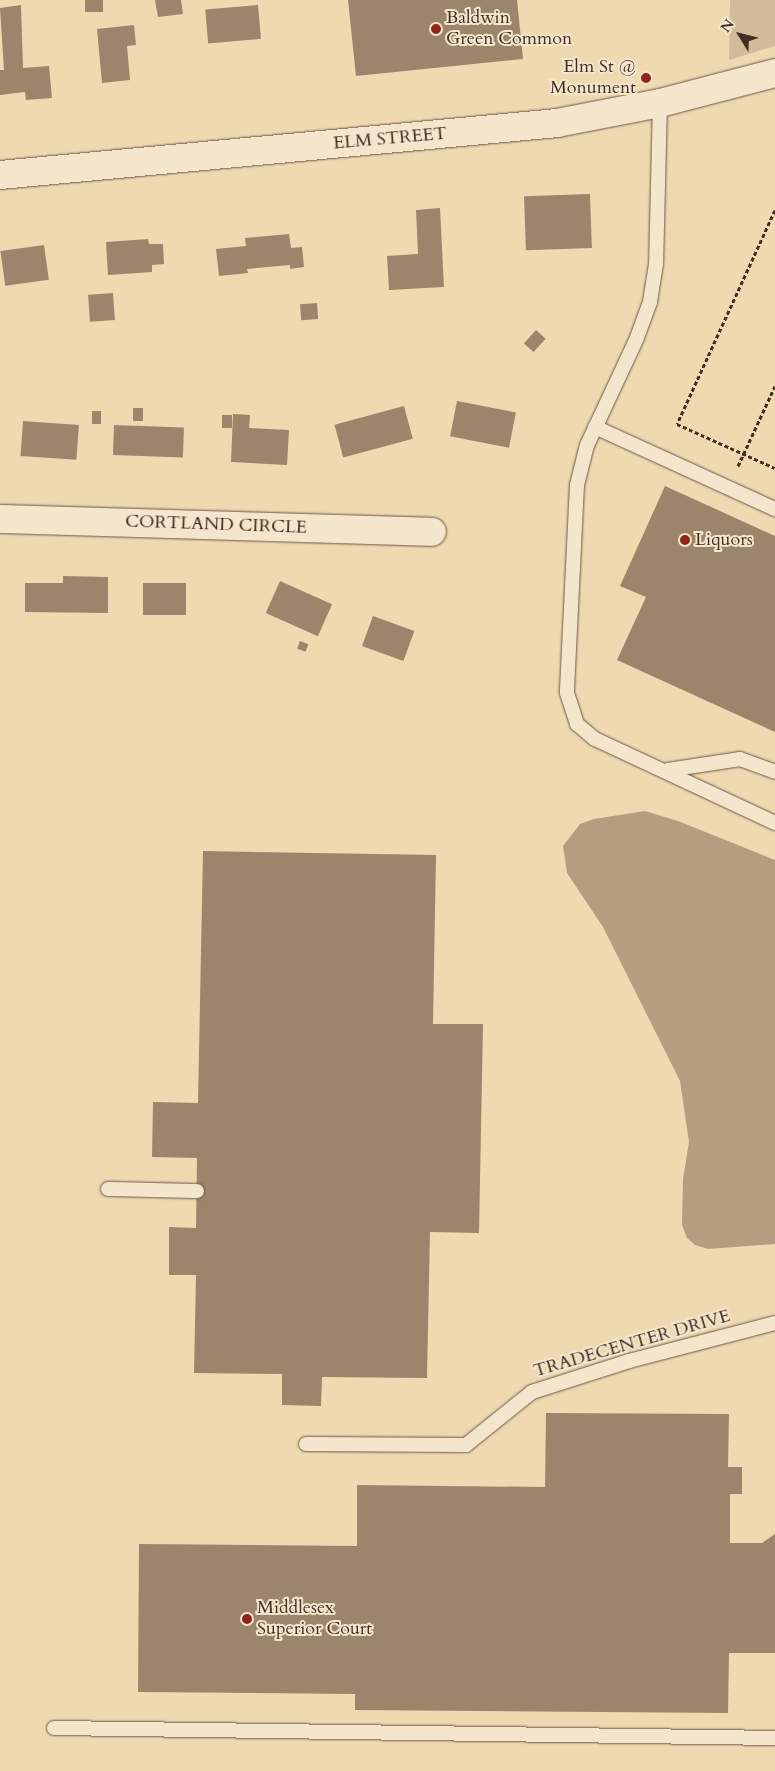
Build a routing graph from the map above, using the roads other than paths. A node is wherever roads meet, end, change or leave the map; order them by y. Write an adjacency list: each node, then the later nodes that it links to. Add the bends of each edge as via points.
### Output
1 (775, 73): 2 (street, ELM STREET)
2 (660, 103): 3 (street, ELM STREET, via 520,127); 4 (lane, via 654,283 637,338)
3 (0, 175)
4 (595, 427): 5 (lane); 8 (lane, via 581,465 575,506 566,663 569,707 577,724 586,733)
5 (775, 509)
6 (0, 519): 7 (street, CORTLAND CIRCLE)
7 (432, 532)
8 (668, 770): 9 (lane, via 740,759); 10 (lane)
9 (775, 772)
10 (775, 823)
11 (108, 1189): 12 (lane)
12 (197, 1191)
13 (775, 1323): 14 (lane, TRADECENTER DRIVE, via 629,1361 532,1392 466,1444)
14 (306, 1444)
15 (54, 1728): 16 (lane)
16 (775, 1738)

